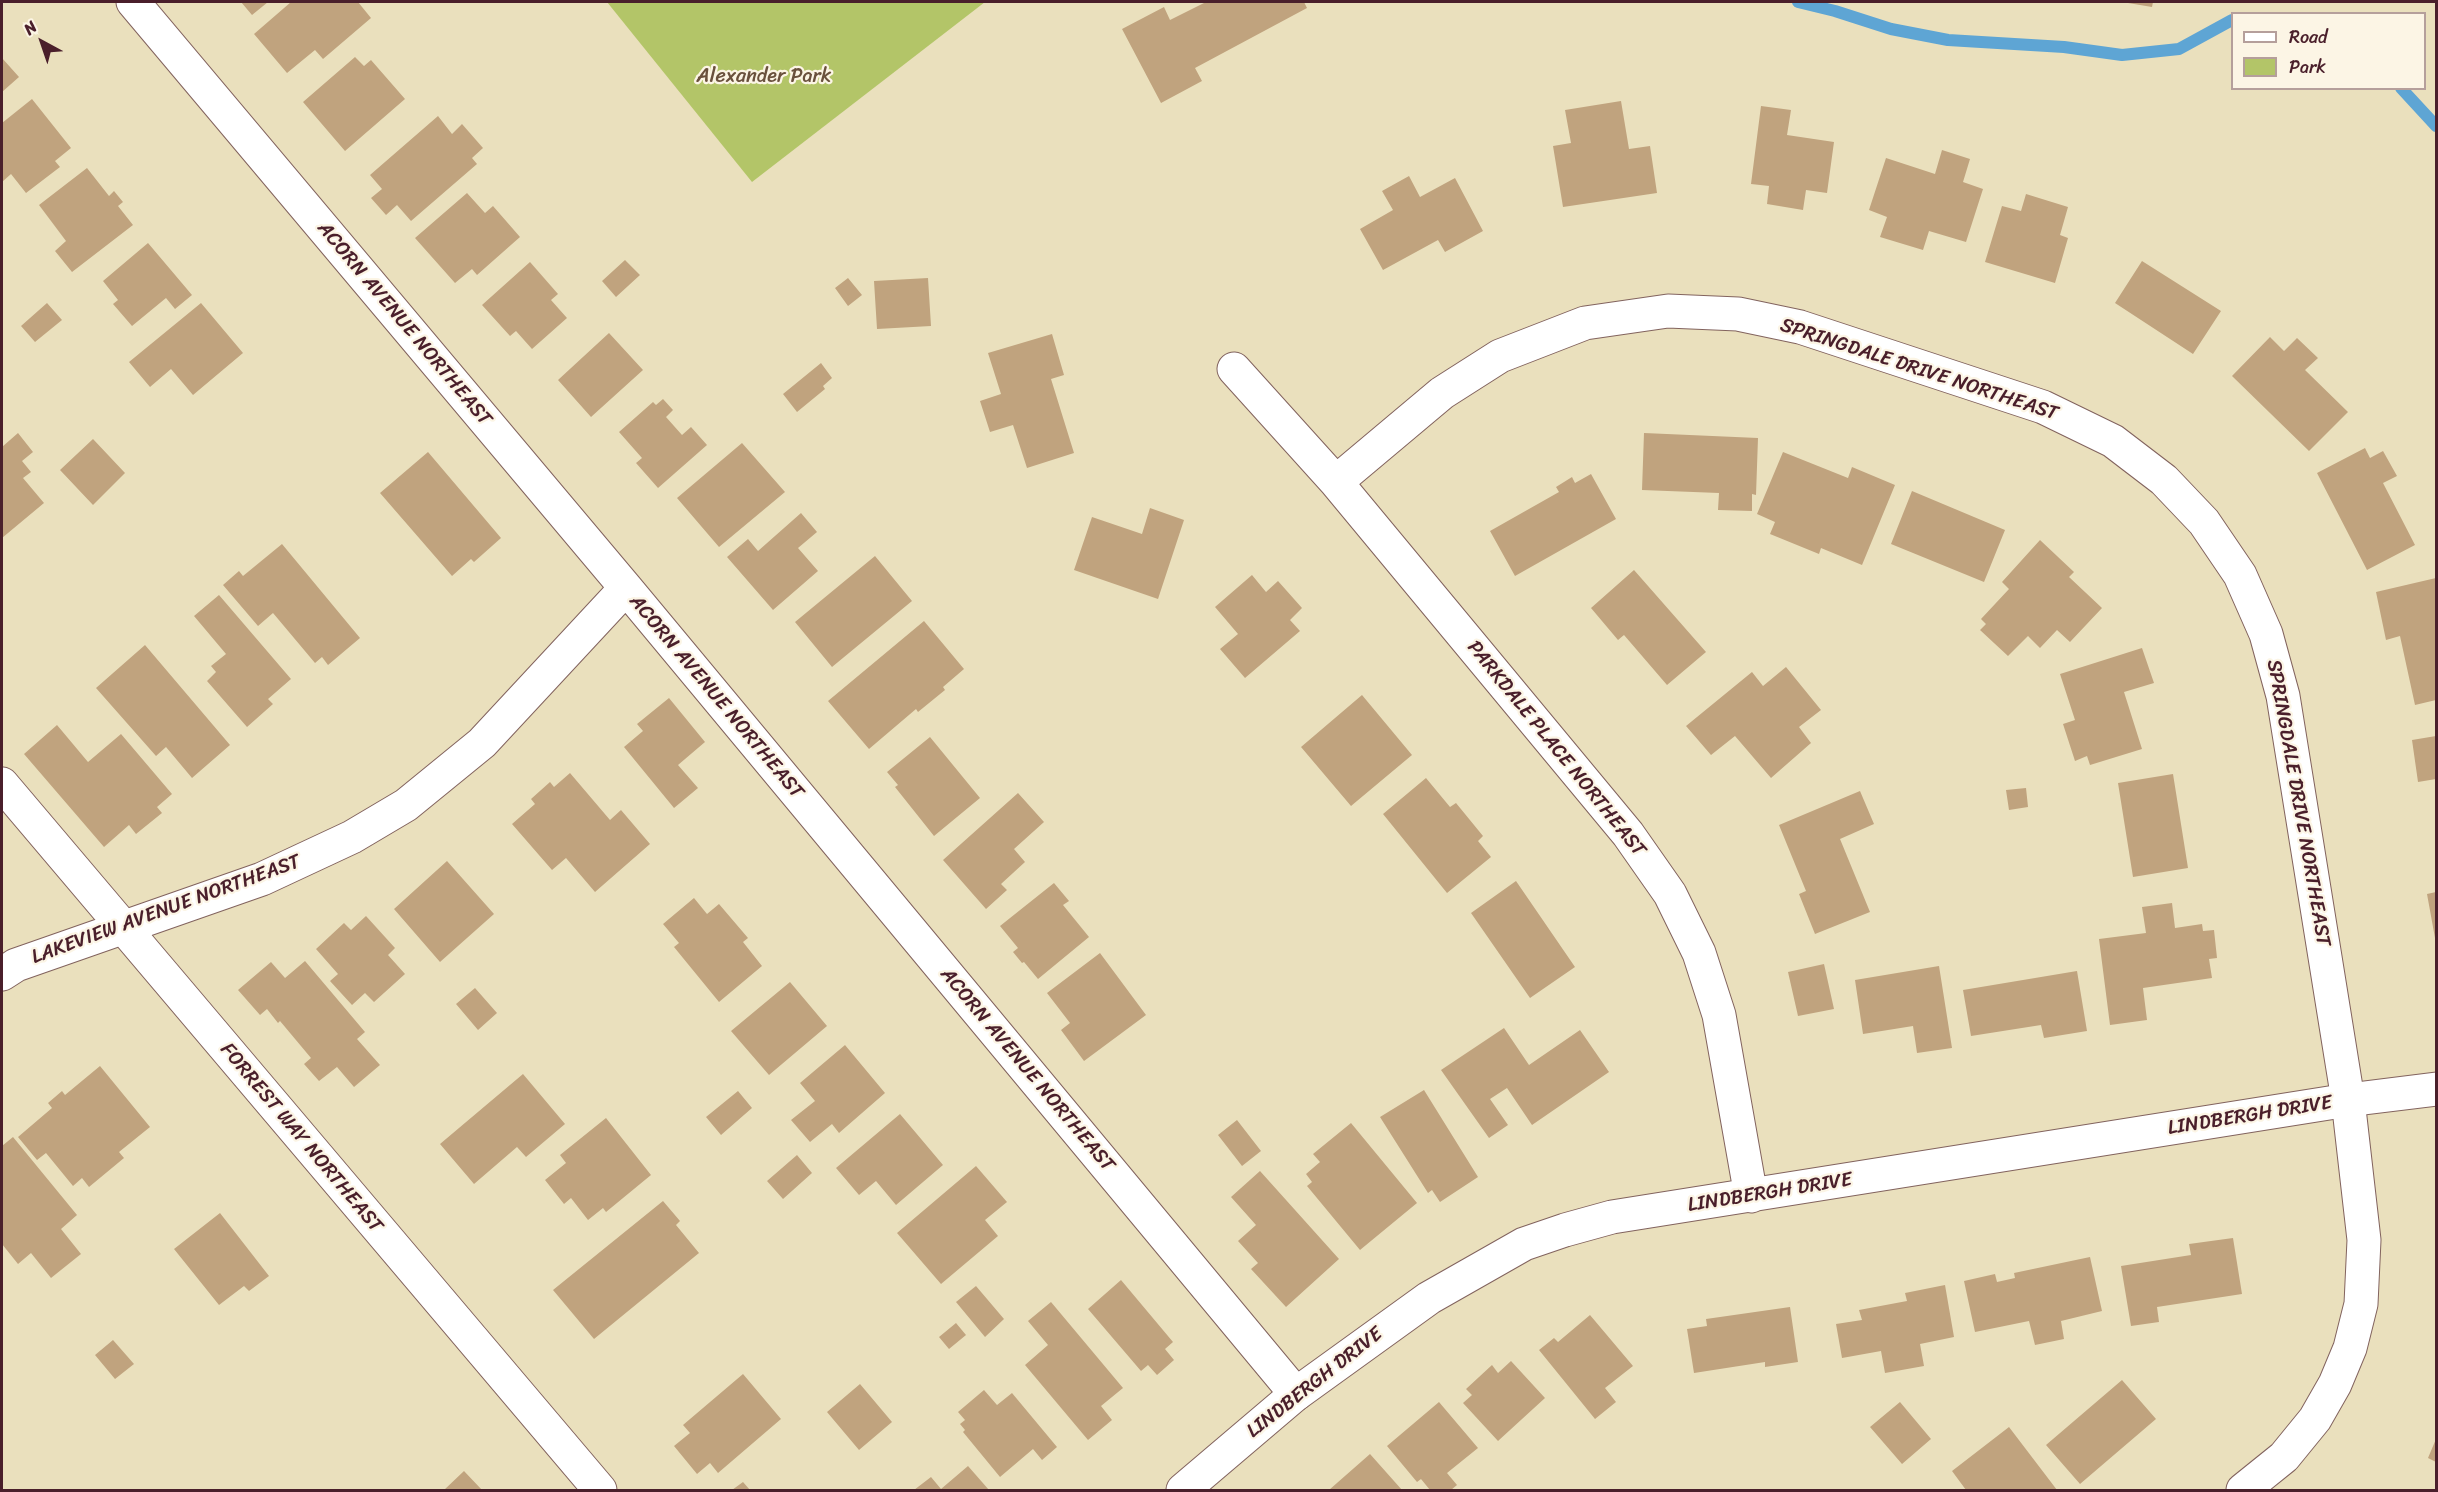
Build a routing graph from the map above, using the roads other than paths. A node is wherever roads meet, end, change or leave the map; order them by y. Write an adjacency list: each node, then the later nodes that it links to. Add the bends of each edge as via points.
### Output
1 (133, 2): 4 (street, ACORN AVENUE NORTHEAST)
2 (1234, 369): 3 (street, PARKDALE PLACE NORTHEAST)
3 (1336, 482): 9 (street, SPRINGDALE DRIVE NORTHEAST, via 1442,393 1500,356 1585,323 1668,311 1738,314 1800,327 2043,407 2112,441 2164,480 2204,522 2240,575 2266,634 2283,696); 10 (street, PARKDALE PLACE NORTHEAST, via 1628,834 1670,894 1699,953 1719,1015)
4 (626, 588): 6 (street, LAKEVIEW AVENUE NORTHEAST, via 482,743 406,805 352,837 262,879); 11 (street, ACORN AVENUE NORTHEAST)
5 (2, 784): 6 (street, FORREST WAY NORTHEAST)
6 (122, 927): 7 (street, LAKEVIEW AVENUE NORTHEAST, via 16,965); 12 (street, FORREST WAY NORTHEAST)
7 (2, 974)
8 (2436, 1089): 9 (street, LINDBERGH DRIVE)
9 (2348, 1100): 10 (street, LINDBERGH DRIVE); 14 (street, SPRINGDALE DRIVE NORTHEAST, via 2364,1240 2361,1304 2350,1348 2315,1419 2284,1457)
10 (1751, 1196): 11 (street, LINDBERGH DRIVE, via 1612,1217 1524,1244 1429,1298)
11 (1296, 1394): 13 (street, LINDBERGH DRIVE)
12 (600, 1491)
13 (1183, 1491)
14 (2243, 1491)

